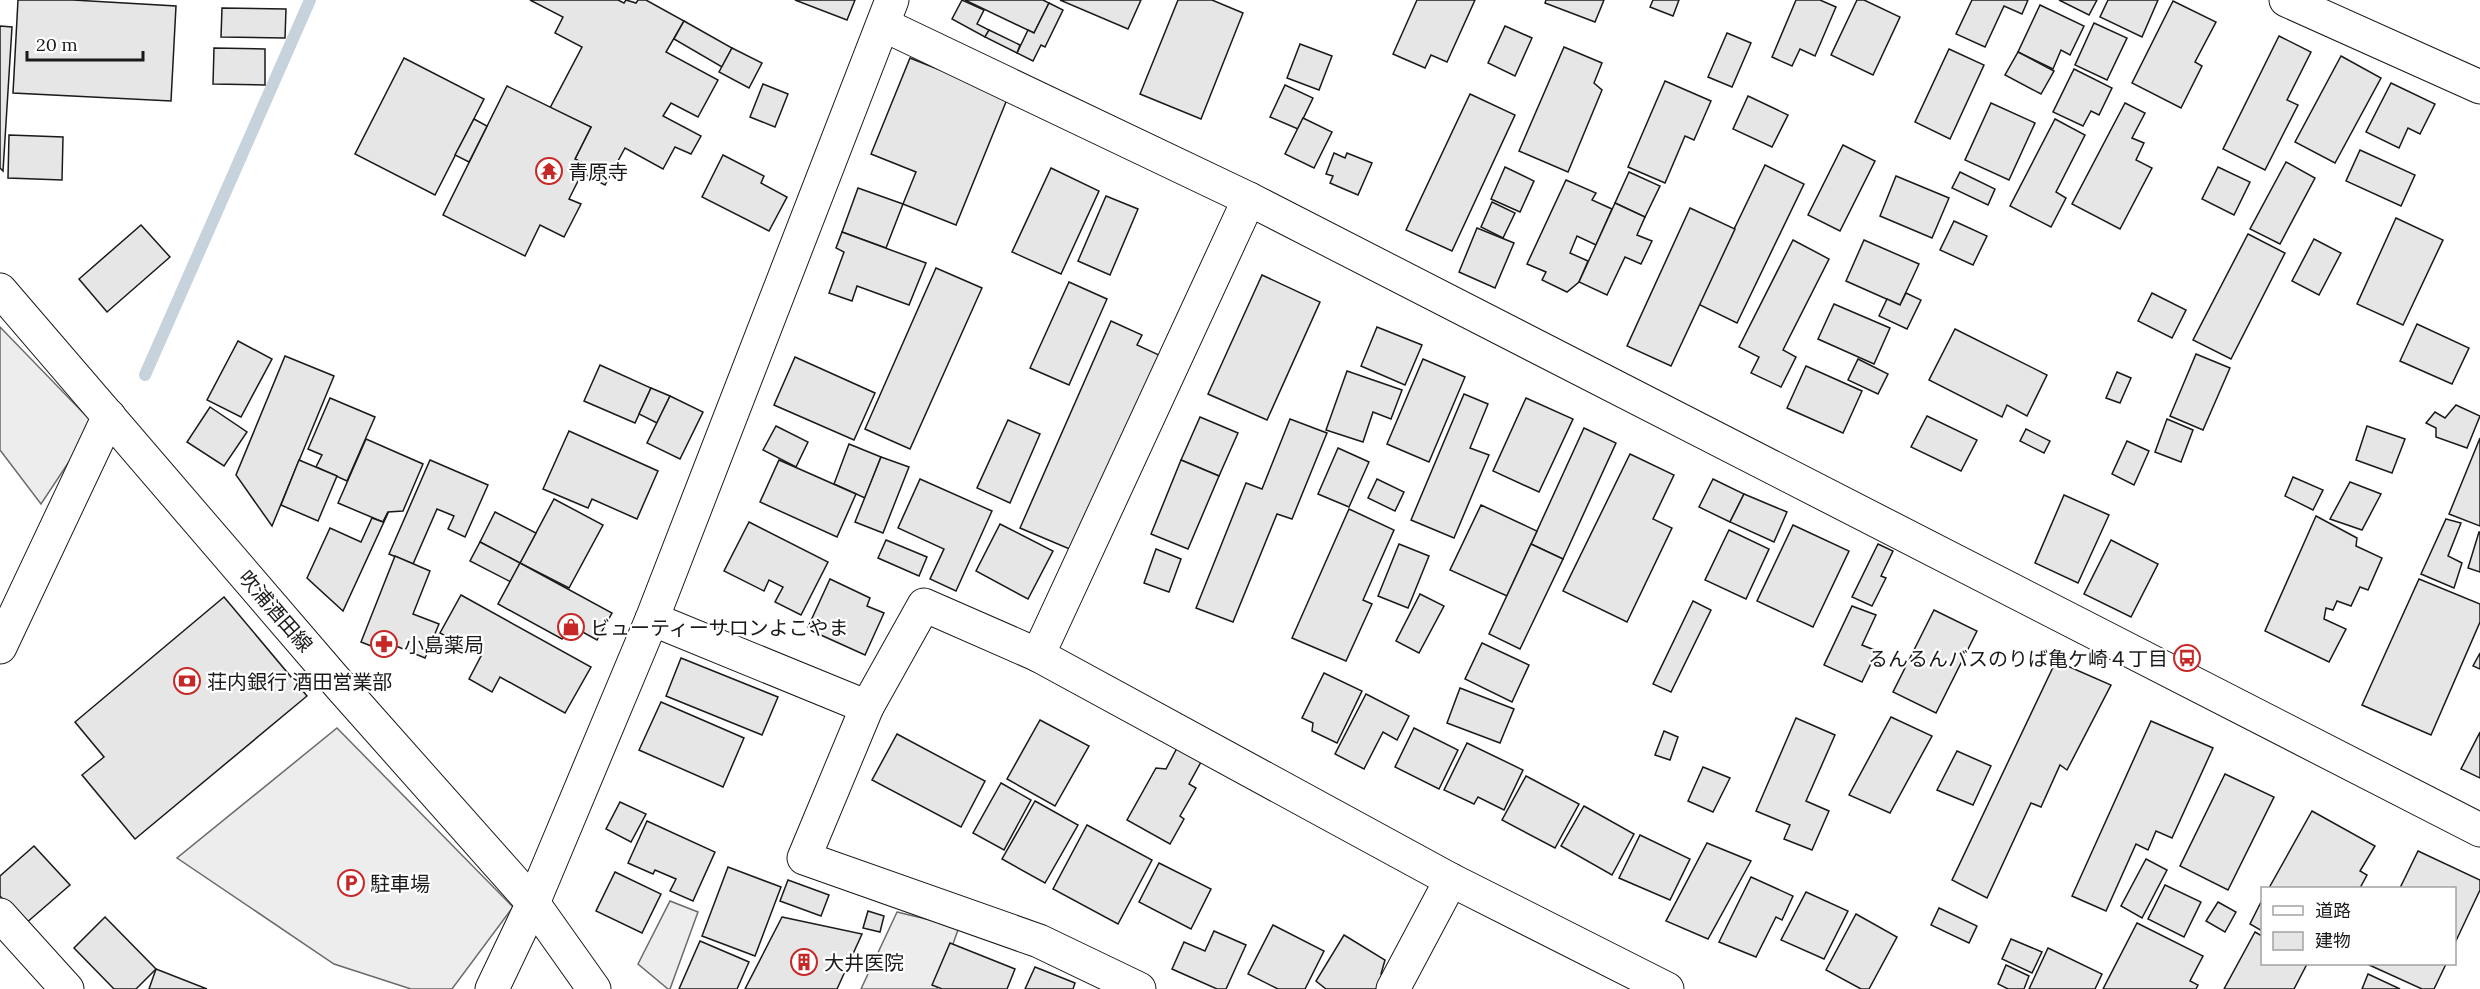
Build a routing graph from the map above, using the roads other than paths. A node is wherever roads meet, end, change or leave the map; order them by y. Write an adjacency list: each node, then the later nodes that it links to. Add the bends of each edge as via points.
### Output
1 (2286, 0): 3 (street)
2 (888, 13): 4 (street); 7 (street)
3 (2480, 87)
4 (1249, 199): 9 (street); 11 (street)
5 (0, 290): 6 (street, 吹浦酒田線)
6 (108, 416): 8 (street); 13 (street, 吹浦酒田線)
7 (652, 619): 10 (street); 13 (street)
8 (0, 647)
9 (1038, 655): 10 (street, via 924,605); 12 (street)
10 (867, 708): 18 (street, via 804,858 1040,940)
11 (2480, 831)
12 (1451, 880): 19 (street); 20 (street)
13 (533, 903): 16 (street); 17 (street, 吹浦酒田線)
14 (0, 915): 15 (street)
15 (67, 989)
16 (492, 989)
17 (594, 989)
18 (1139, 989)
19 (1393, 989)
20 (1667, 989)

